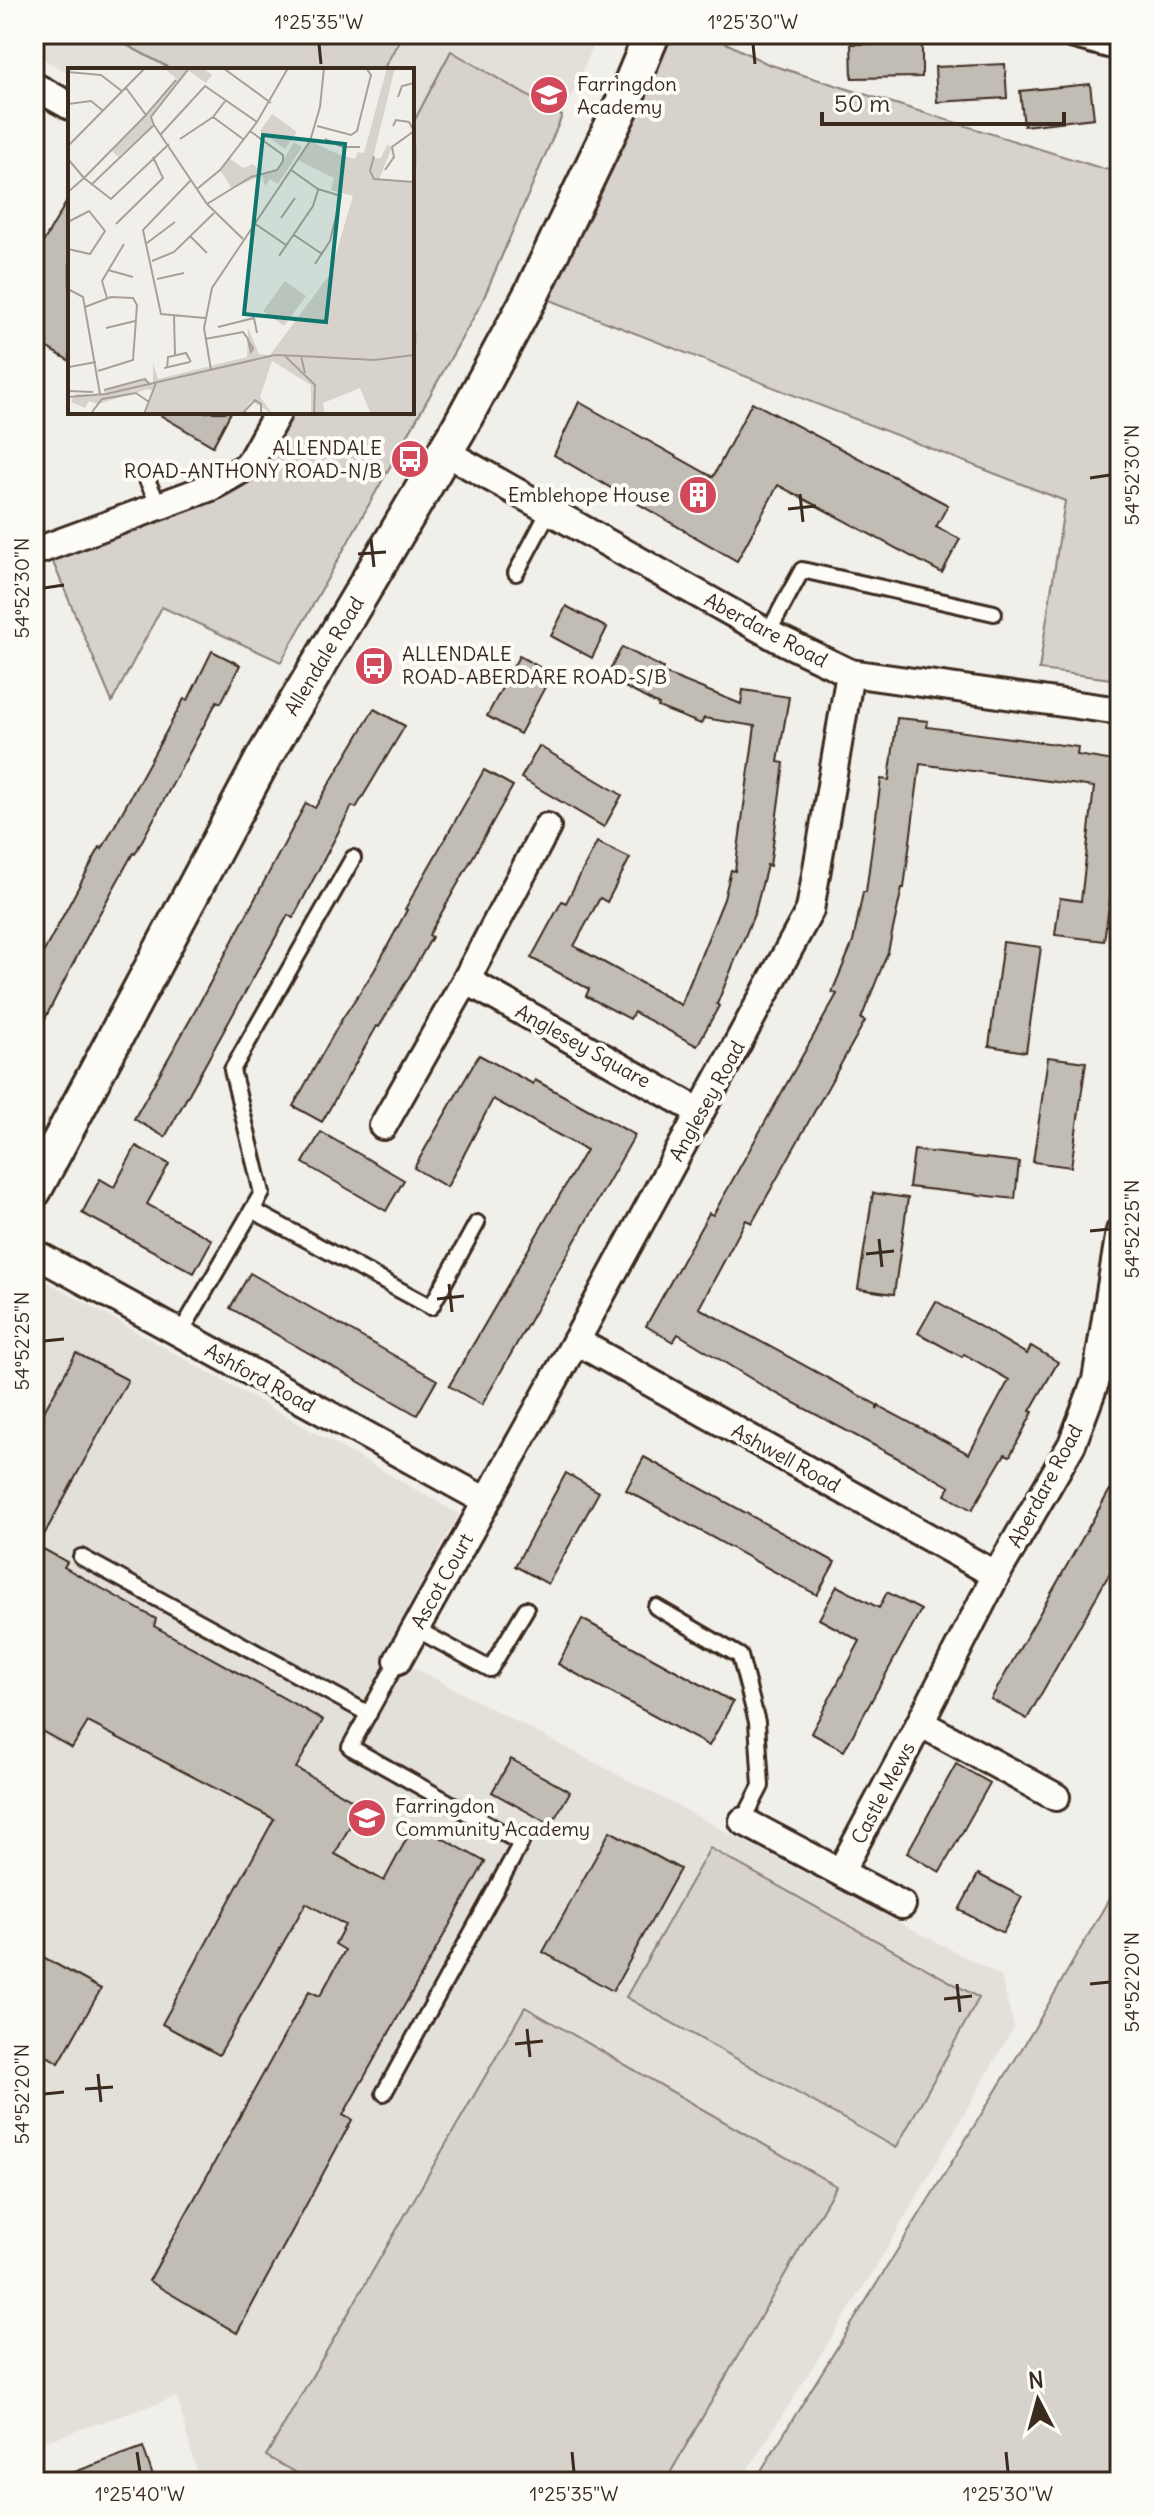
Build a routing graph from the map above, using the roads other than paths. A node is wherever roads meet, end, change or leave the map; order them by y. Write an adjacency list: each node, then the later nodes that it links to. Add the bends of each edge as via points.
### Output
1 (652, 34): 7 (street, Allendale Road, via 532,293)
2 (1071, 34): 3 (street)
3 (1120, 47)
4 (34, 86): 5 (street)
5 (68, 105)
6 (277, 414): 9 (street, via 248,466 211,487)
7 (445, 452): 10 (street, Aberdare Road); 22 (street, Allendale Road, via 263,759)
8 (145, 476): 9 (lane)
9 (159, 505): 11 (street)
10 (549, 511): 12 (lane); 14 (street, Aberdare Road)
11 (34, 552)
12 (516, 573)
13 (994, 613): 14 (lane, via 802,570)
14 (768, 633): 15 (street, Aberdare Road)
15 (850, 673): 16 (street, Aberdare Road); 20 (street, Anglesey Road, via 810,910)
16 (1120, 711)
17 (547, 827): 19 (street)
18 (353, 858): 23 (lane, via 232,1070 262,1193)
19 (466, 980): 20 (street, Anglesey Square); 21 (street)
20 (700, 1112): 28 (street, Anglesey Road)
21 (383, 1126)
22 (34, 1190)
23 (254, 1211): 24 (lane, via 431,1307); 27 (lane)
24 (477, 1223)
25 (1120, 1231): 31 (street, Aberdare Road, via 1096,1380 1072,1444)
26 (34, 1253): 27 (street, Ashford Road)
27 (180, 1334): 29 (street, Ashford Road)
28 (576, 1341): 29 (street, Anglesey Road); 31 (street, Ashwell Road)
29 (486, 1501): 34 (street, Ascot Court)
30 (81, 1557): 36 (lane)
31 (996, 1575): 37 (street, Aberdare Road)
32 (656, 1607): 39 (lane, via 740,1656 757,1722 761,1786)
33 (526, 1609): 34 (lane, via 490,1669)
34 (416, 1629): 35 (street, Ascot Court)
35 (398, 1660): 36 (lane)
36 (369, 1714): 42 (lane, via 350,1747 521,1843)
37 (920, 1723): 38 (street, Castle Mews); 40 (street, Castle Mews)
38 (1056, 1797)
39 (743, 1821): 40 (street)
40 (841, 1871): 41 (street)
41 (902, 1905)
42 (384, 2093)

